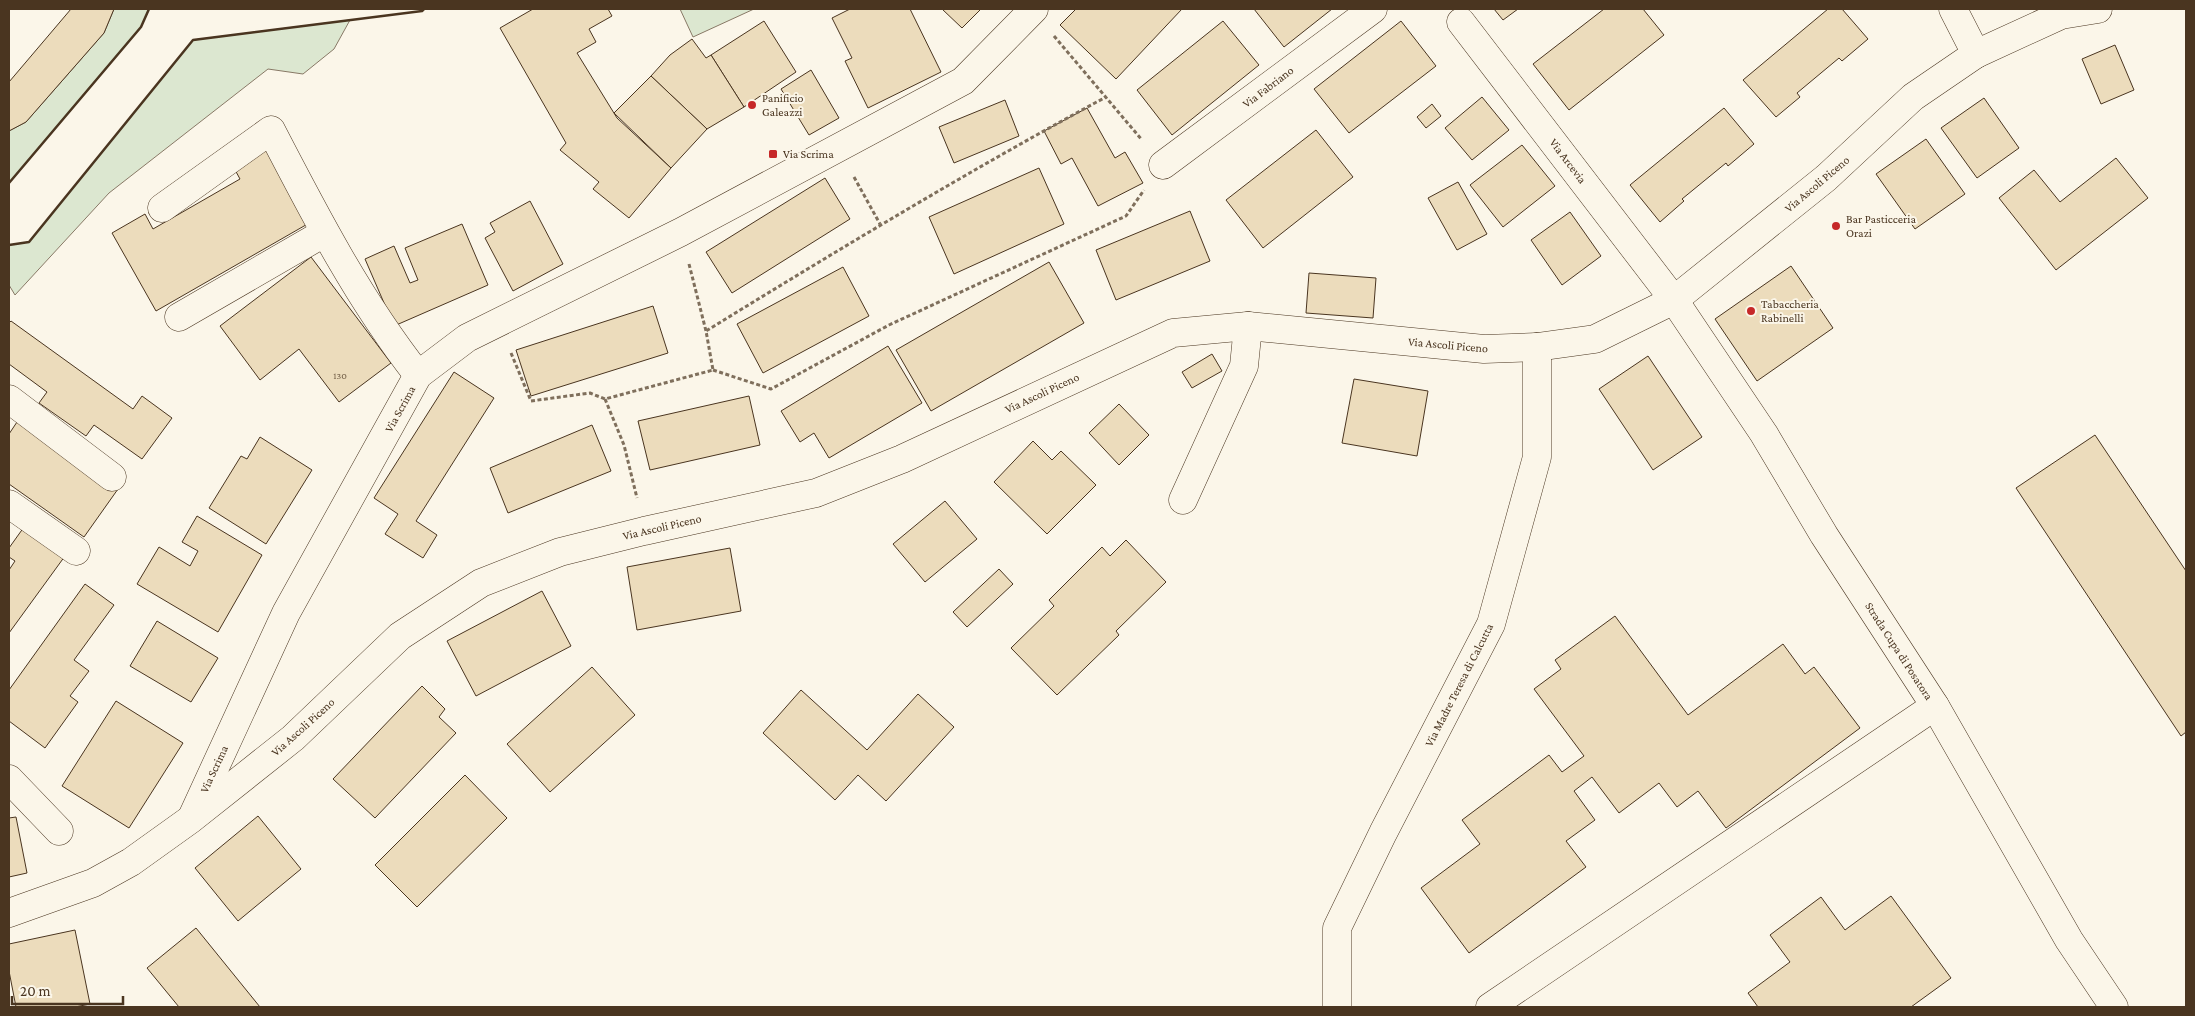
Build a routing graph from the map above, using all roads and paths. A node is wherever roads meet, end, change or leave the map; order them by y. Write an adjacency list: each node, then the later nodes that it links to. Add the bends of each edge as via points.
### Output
1 (1373, 9): 9 (street, Via Fabriano)
2 (1953, 9): 6 (street)
3 (2098, 9): 6 (street, Via Ascoli Piceno, via 2061,15)
4 (1033, 10): 7 (path); 8 (street, Via Scrima, via 963,81)
5 (1461, 22): 14 (street, Via Arcevia)
6 (1976, 54): 14 (street, Via Ascoli Piceno, via 1913,97 1826,178)
7 (1106, 97): 9 (path); 11 (path)
8 (837, 147): 11 (path); 12 (street, Via Scrima)
9 (1162, 165): 20 (path, via 1126,216 889,326 771,389)
10 (162, 208): 13 (street, via 272,130)
11 (880, 224): 18 (path)
12 (681, 232): 16 (street, Via Scrima); 18 (path)
13 (324, 234): 15 (street); 21 (street)
14 (1674, 300): 19 (street, Via Ascoli Piceno, via 1595,339); 29 (street, Strada Cupa di Posatora, via 1764,434 1824,535)
15 (179, 317)
16 (498, 323): 21 (street, Via Scrima, via 467,338); 22 (path, via 531,401 590,394)
17 (1248, 326): 19 (street, Via Ascoli Piceno, via 1484,349); 26 (street, via 1244,366); 31 (street, Via Ascoli Piceno, via 1172,333 902,459 816,493 560,552 481,583 400,636 297,735)
18 (706, 331): 20 (path)
19 (1536, 347): 34 (street, Via Madre Teresa di Calcutta, via 1537,457 1491,624 1337,928)
20 (713, 370): 22 (path)
21 (418, 376): 31 (street, Via Scrima, via 286,613)
22 (605, 399): 25 (path, via 624,446)
23 (11, 406): 24 (street)
24 (112, 477)
25 (635, 490)
26 (1183, 500)
27 (11, 510): 28 (street)
28 (76, 551)
29 (1935, 706): 35 (street); 36 (street, Strada Cupa di Posatora, via 2064,932)
30 (9, 779): 32 (street)
31 (191, 819): 33 (street, Via Ascoli Piceno, via 131,862 93,883)
32 (60, 831)
33 (9, 913)
34 (1337, 1007)
35 (1490, 1007)
36 (2114, 1007)

